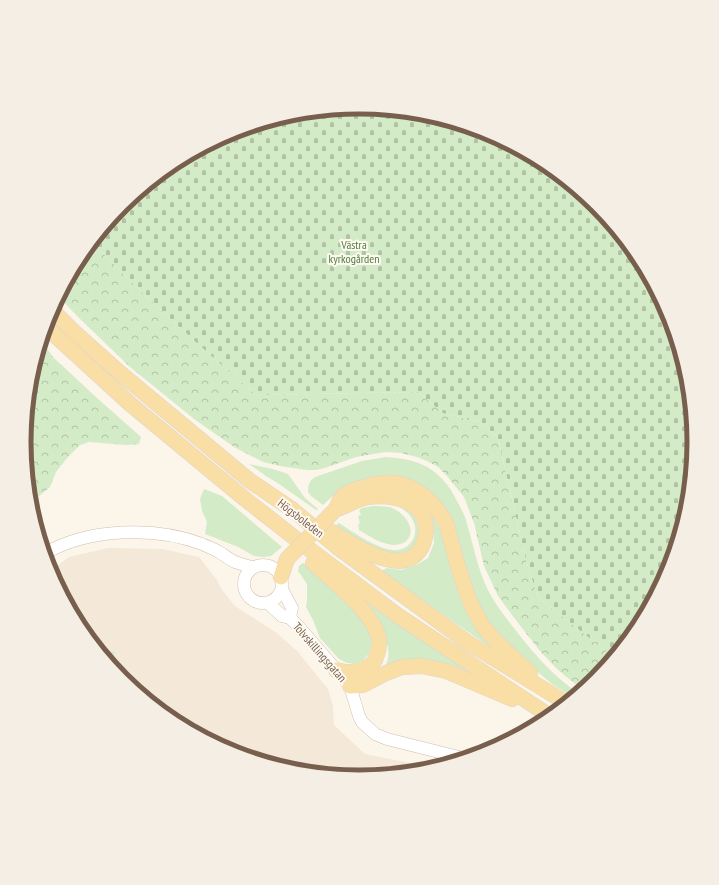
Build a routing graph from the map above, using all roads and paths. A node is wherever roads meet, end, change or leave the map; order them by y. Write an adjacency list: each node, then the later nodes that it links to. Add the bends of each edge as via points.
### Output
1 (57, 315): 4 (main road, Högsboleden, via 152,400 250,481)
2 (50, 331): 5 (main road, Högsboleden, via 129,403)
3 (336, 508): 4 (main road, via 368,497 404,500 419,510 423,516 426,527 424,543 420,551 408,559 386,559 362,549); 8 (main road, bridge, via 287,559); 13 (main road, via 341,498 348,493 376,484 398,484 422,494 446,523 464,587 483,625 493,638)
4 (293, 510): 13 (main road, Högsboleden, via 337,547 467,642)
5 (305, 546): 11 (main road, via 309,560 351,597 371,620 379,639 378,652 373,663 351,673); 15 (main road, Högsboleden, via 397,615)
6 (49, 551): 7 (street, via 86,537 106,534 160,535 210,547)
7 (249, 572): 8 (street, via 261,564); 9 (street, Tolvskillingsgatan, via 243,585 248,597 257,602)
8 (278, 577): 9 (street, via 276,598); 10 (street, Tolvskillingsgatan, via 292,608)
9 (268, 603): 10 (street, Tolvskillingsgatan, via 282,616)
10 (290, 618): 11 (street, Tolvskillingsgatan)
11 (336, 670): 12 (street, Tolvskillingsgatan)
12 (350, 686): 14 (main road, via 364,685 402,667 422,666 446,671); 16 (street, via 362,722 375,734)
13 (562, 701)
14 (545, 713)
15 (546, 713)
16 (456, 757)

